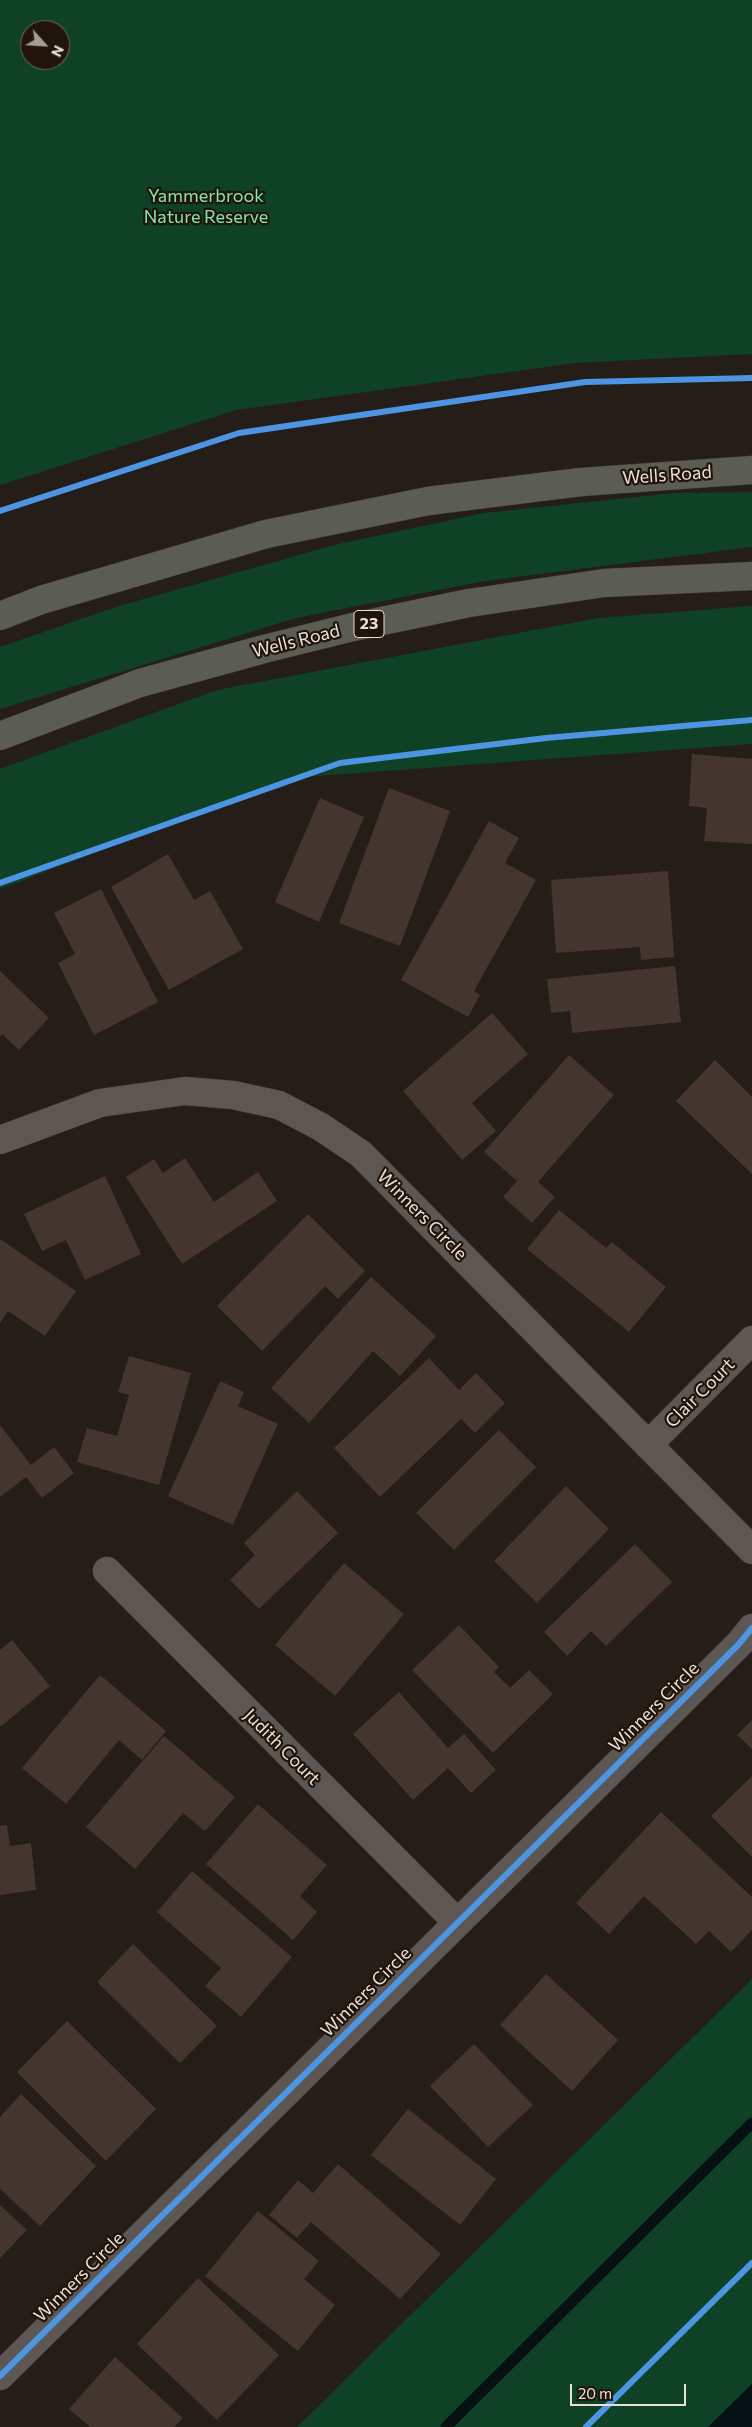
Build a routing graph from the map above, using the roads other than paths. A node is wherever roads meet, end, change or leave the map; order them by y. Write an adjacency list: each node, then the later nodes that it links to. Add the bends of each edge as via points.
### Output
1 (752, 470): 3 (main road, Wells Road, via 581,482 428,501 266,534 40,600)
2 (752, 576): 4 (main road, Wells Road / 23, via 604,584 469,603 353,627 140,683)
3 (0, 616)
4 (0, 736)
5 (0, 1140): 7 (street, Winners Circle, via 100,1103 185,1091 233,1095 280,1105 361,1154)
6 (752, 1340): 7 (street, Clair Court)
7 (648, 1445): 8 (street, Winners Circle)
8 (752, 1550)
9 (107, 1571): 11 (street, Judith Court)
10 (752, 1628): 11 (street, Winners Circle)
11 (457, 1922): 12 (street, Winners Circle)
12 (0, 2376)

